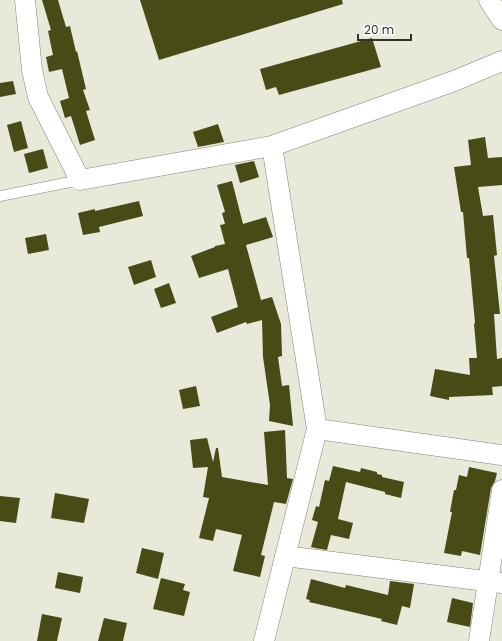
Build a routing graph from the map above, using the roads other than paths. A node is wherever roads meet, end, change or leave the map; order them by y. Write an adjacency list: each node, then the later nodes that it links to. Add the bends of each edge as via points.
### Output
1 (25, 0): 6 (street, via 32,70 38,97)
2 (489, 0): 3 (street)
3 (502, 20)
4 (502, 61): 5 (street, via 454,81)
5 (272, 146): 6 (street); 8 (street)
6 (80, 180): 7 (lane)
7 (0, 196)
8 (317, 429): 9 (street); 11 (street)
9 (502, 455)
10 (502, 490): 12 (street)
11 (285, 556): 12 (street); 13 (street)
12 (495, 583): 14 (street)
13 (264, 641)
14 (479, 641)

